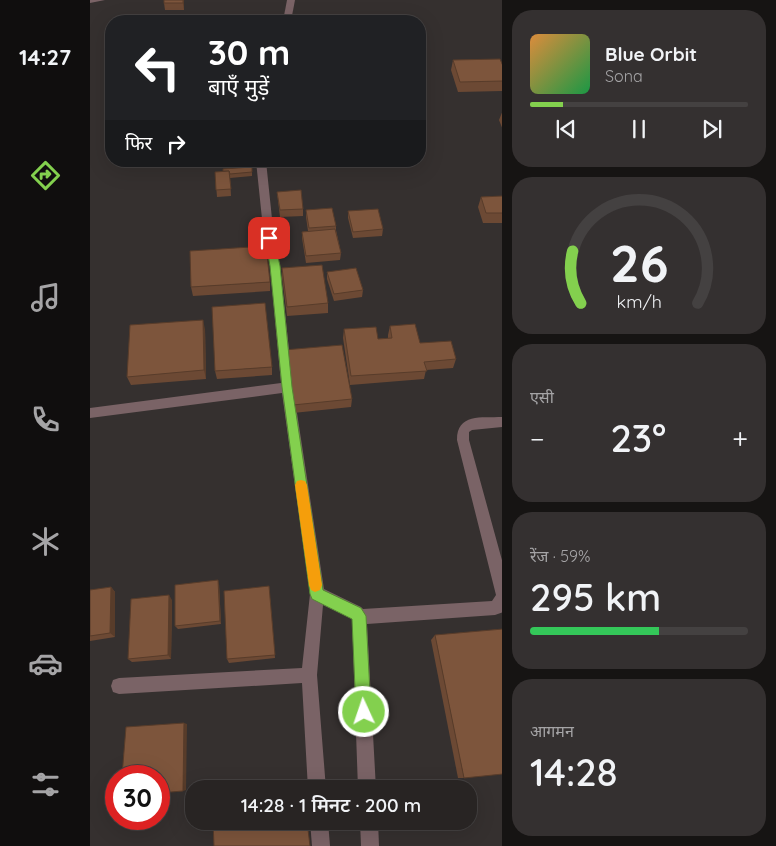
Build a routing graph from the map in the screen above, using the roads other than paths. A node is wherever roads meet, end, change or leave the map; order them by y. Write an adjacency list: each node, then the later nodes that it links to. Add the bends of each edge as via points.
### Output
1 (101, 0): 3 (street)
2 (291, 0): 4 (street)
3 (90, 1)
4 (288, 15)
5 (262, 167): 6 (street)
6 (287, 387): 7 (street); 9 (street)
7 (90, 412)
8 (502, 422): 10 (street, via 470,425 464,430 463,440)
9 (316, 594): 11 (street); 12 (street)
10 (502, 596): 11 (street, via 501,603 495,608)
11 (359, 616): 15 (street)
12 (309, 675): 13 (street); 14 (street)
13 (119, 686)
14 (316, 780)
15 (367, 780)
16 (320, 830): 18 (street)
17 (369, 830): 19 (street)
18 (321, 846)
19 (370, 846)

